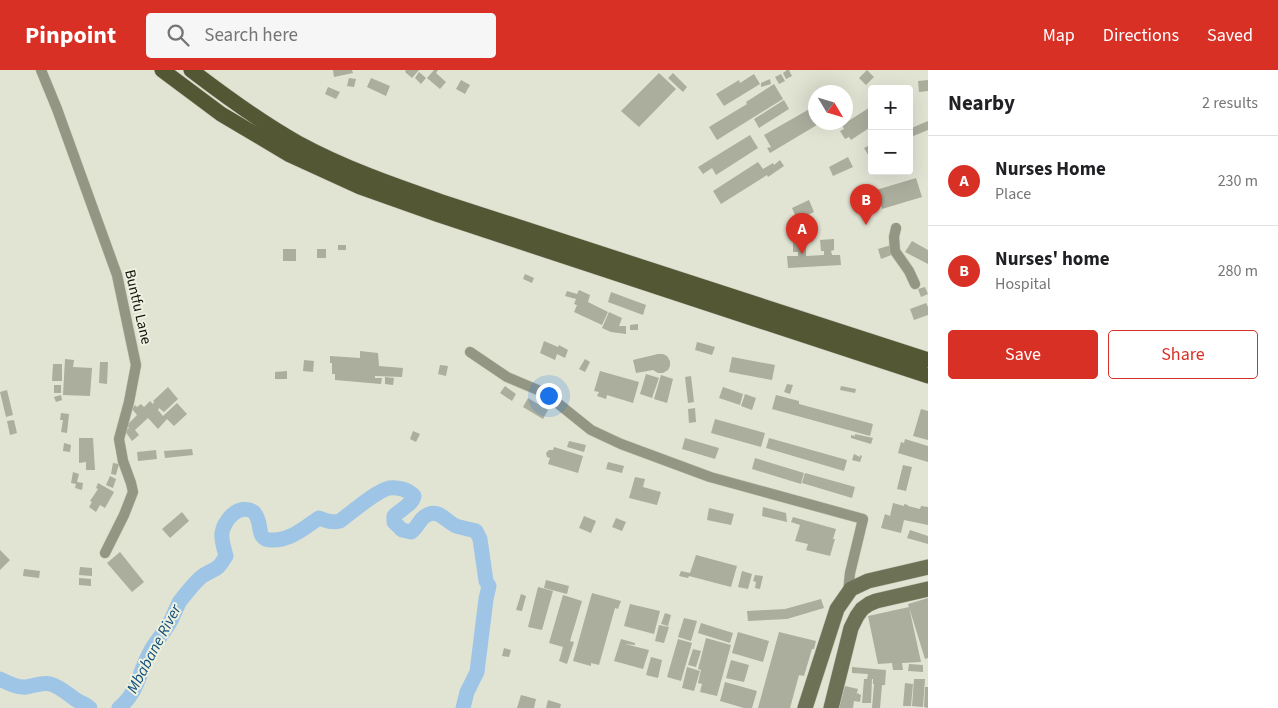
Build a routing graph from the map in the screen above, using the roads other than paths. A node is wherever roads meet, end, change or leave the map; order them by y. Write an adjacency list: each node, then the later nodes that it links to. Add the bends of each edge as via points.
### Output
1 (41, 70): 9 (street, Buntfu Lane, via 117,275 136,365 119,439 133,492)
2 (162, 70): 8 (main road, via 221,114 282,150 360,187)
3 (191, 70): 7 (main road, via 235,104 298,143 364,174)
4 (896, 228): 5 (street, via 895,251)
5 (914, 284)
6 (470, 352): 12 (street, via 507,377 545,393 591,430 621,444 710,477 863,518)
7 (928, 360)
8 (928, 376)
9 (106, 552)
10 (928, 567): 12 (street, via 868,581 851,588)
11 (928, 589): 13 (street, via 876,601)
12 (848, 594): 13 (street); 14 (street, via 837,609)
13 (862, 609): 15 (street, via 851,628)
14 (805, 708)
15 (830, 708)

